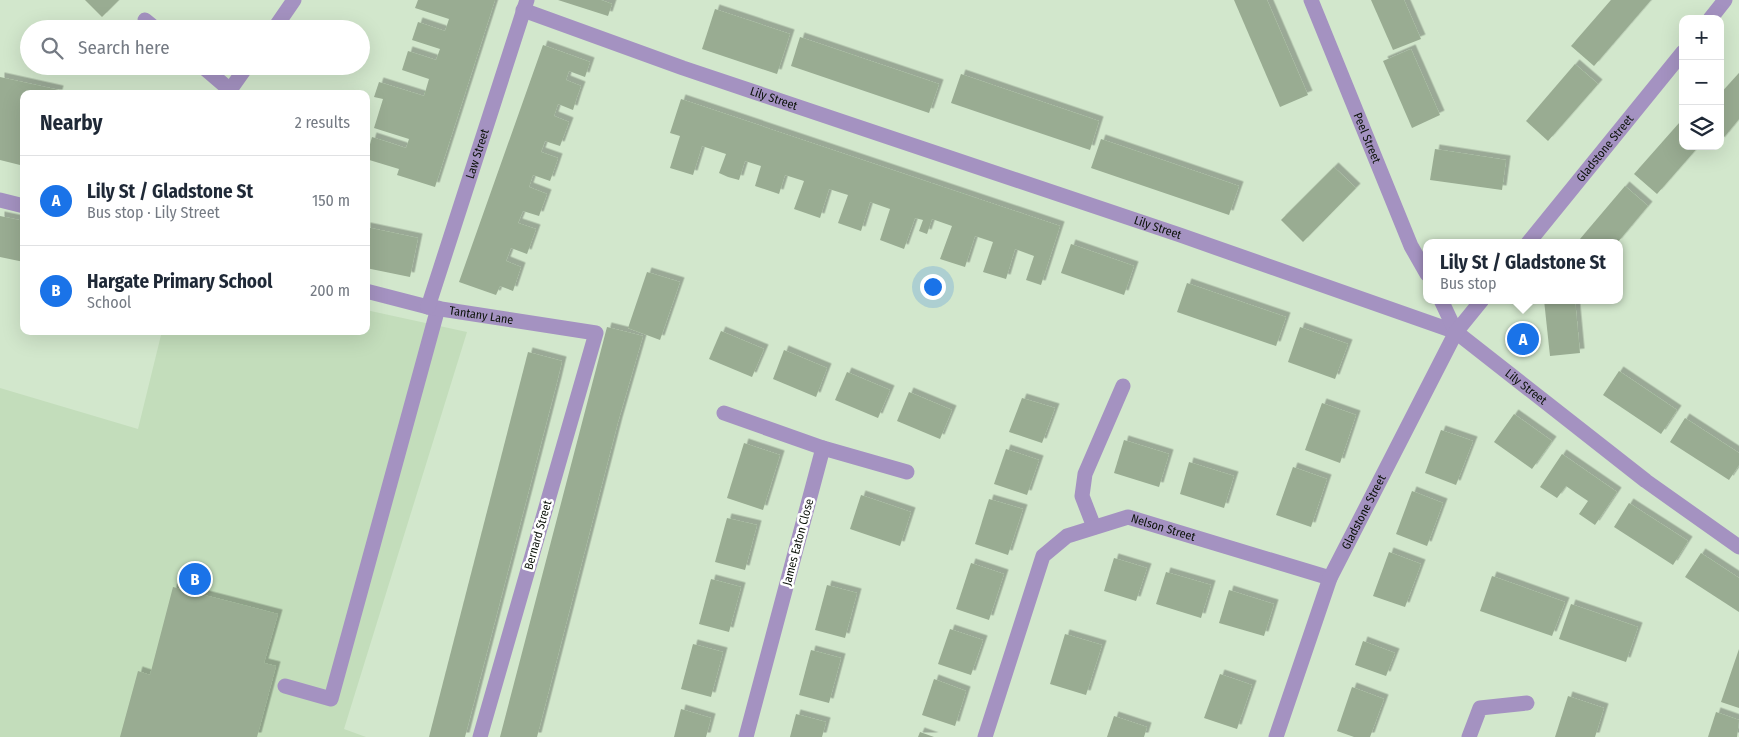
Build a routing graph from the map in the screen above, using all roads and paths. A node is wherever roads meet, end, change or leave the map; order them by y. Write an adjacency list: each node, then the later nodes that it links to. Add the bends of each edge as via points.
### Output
1 (294, 0): 6 (street)
2 (1311, 0): 15 (street, Peel Street, via 1411,246)
3 (1725, 0): 5 (street)
4 (525, 5): 19 (street, Law Street); 20 (street, Lily Street, via 683,68 1180,235)
5 (1713, 15)
6 (280, 20)
7 (1679, 57): 14 (street, Gladstone Street)
8 (212, 75): 11 (street)
9 (241, 75): 10 (street)
10 (230, 90)
11 (230, 90)
12 (0, 200): 13 (street)
13 (20, 205)
14 (1531, 239)
15 (1423, 267)
16 (370, 292): 19 (street, Tantany Lane)
17 (1443, 304): 20 (street)
18 (1479, 304): 20 (street, Gladstone Street)
19 (433, 308): 21 (street, Tantany Lane); 29 (street, Law Street, via 331,699)
20 (1456, 332): 27 (street, Lily Street, via 1646,481); 28 (street, Gladstone Street)
21 (596, 333): 31 (street, Bernard Street)
22 (1123, 386): 26 (street, via 1085,474 1082,496)
23 (724, 413): 24 (street)
24 (823, 448): 25 (street); 32 (street, James Eaton Close)
25 (907, 472)
26 (1094, 527): 28 (street, Nelson Street, via 1128,517); 33 (street, Nelson Street, via 1067,536 1044,556)
27 (1739, 547)
28 (1330, 578): 34 (street, Gladstone Street)
29 (285, 686)
30 (1527, 703): 35 (street, via 1480,708)
31 (480, 737)
32 (746, 737)
33 (985, 737)
34 (1276, 737)
35 (1469, 737)

